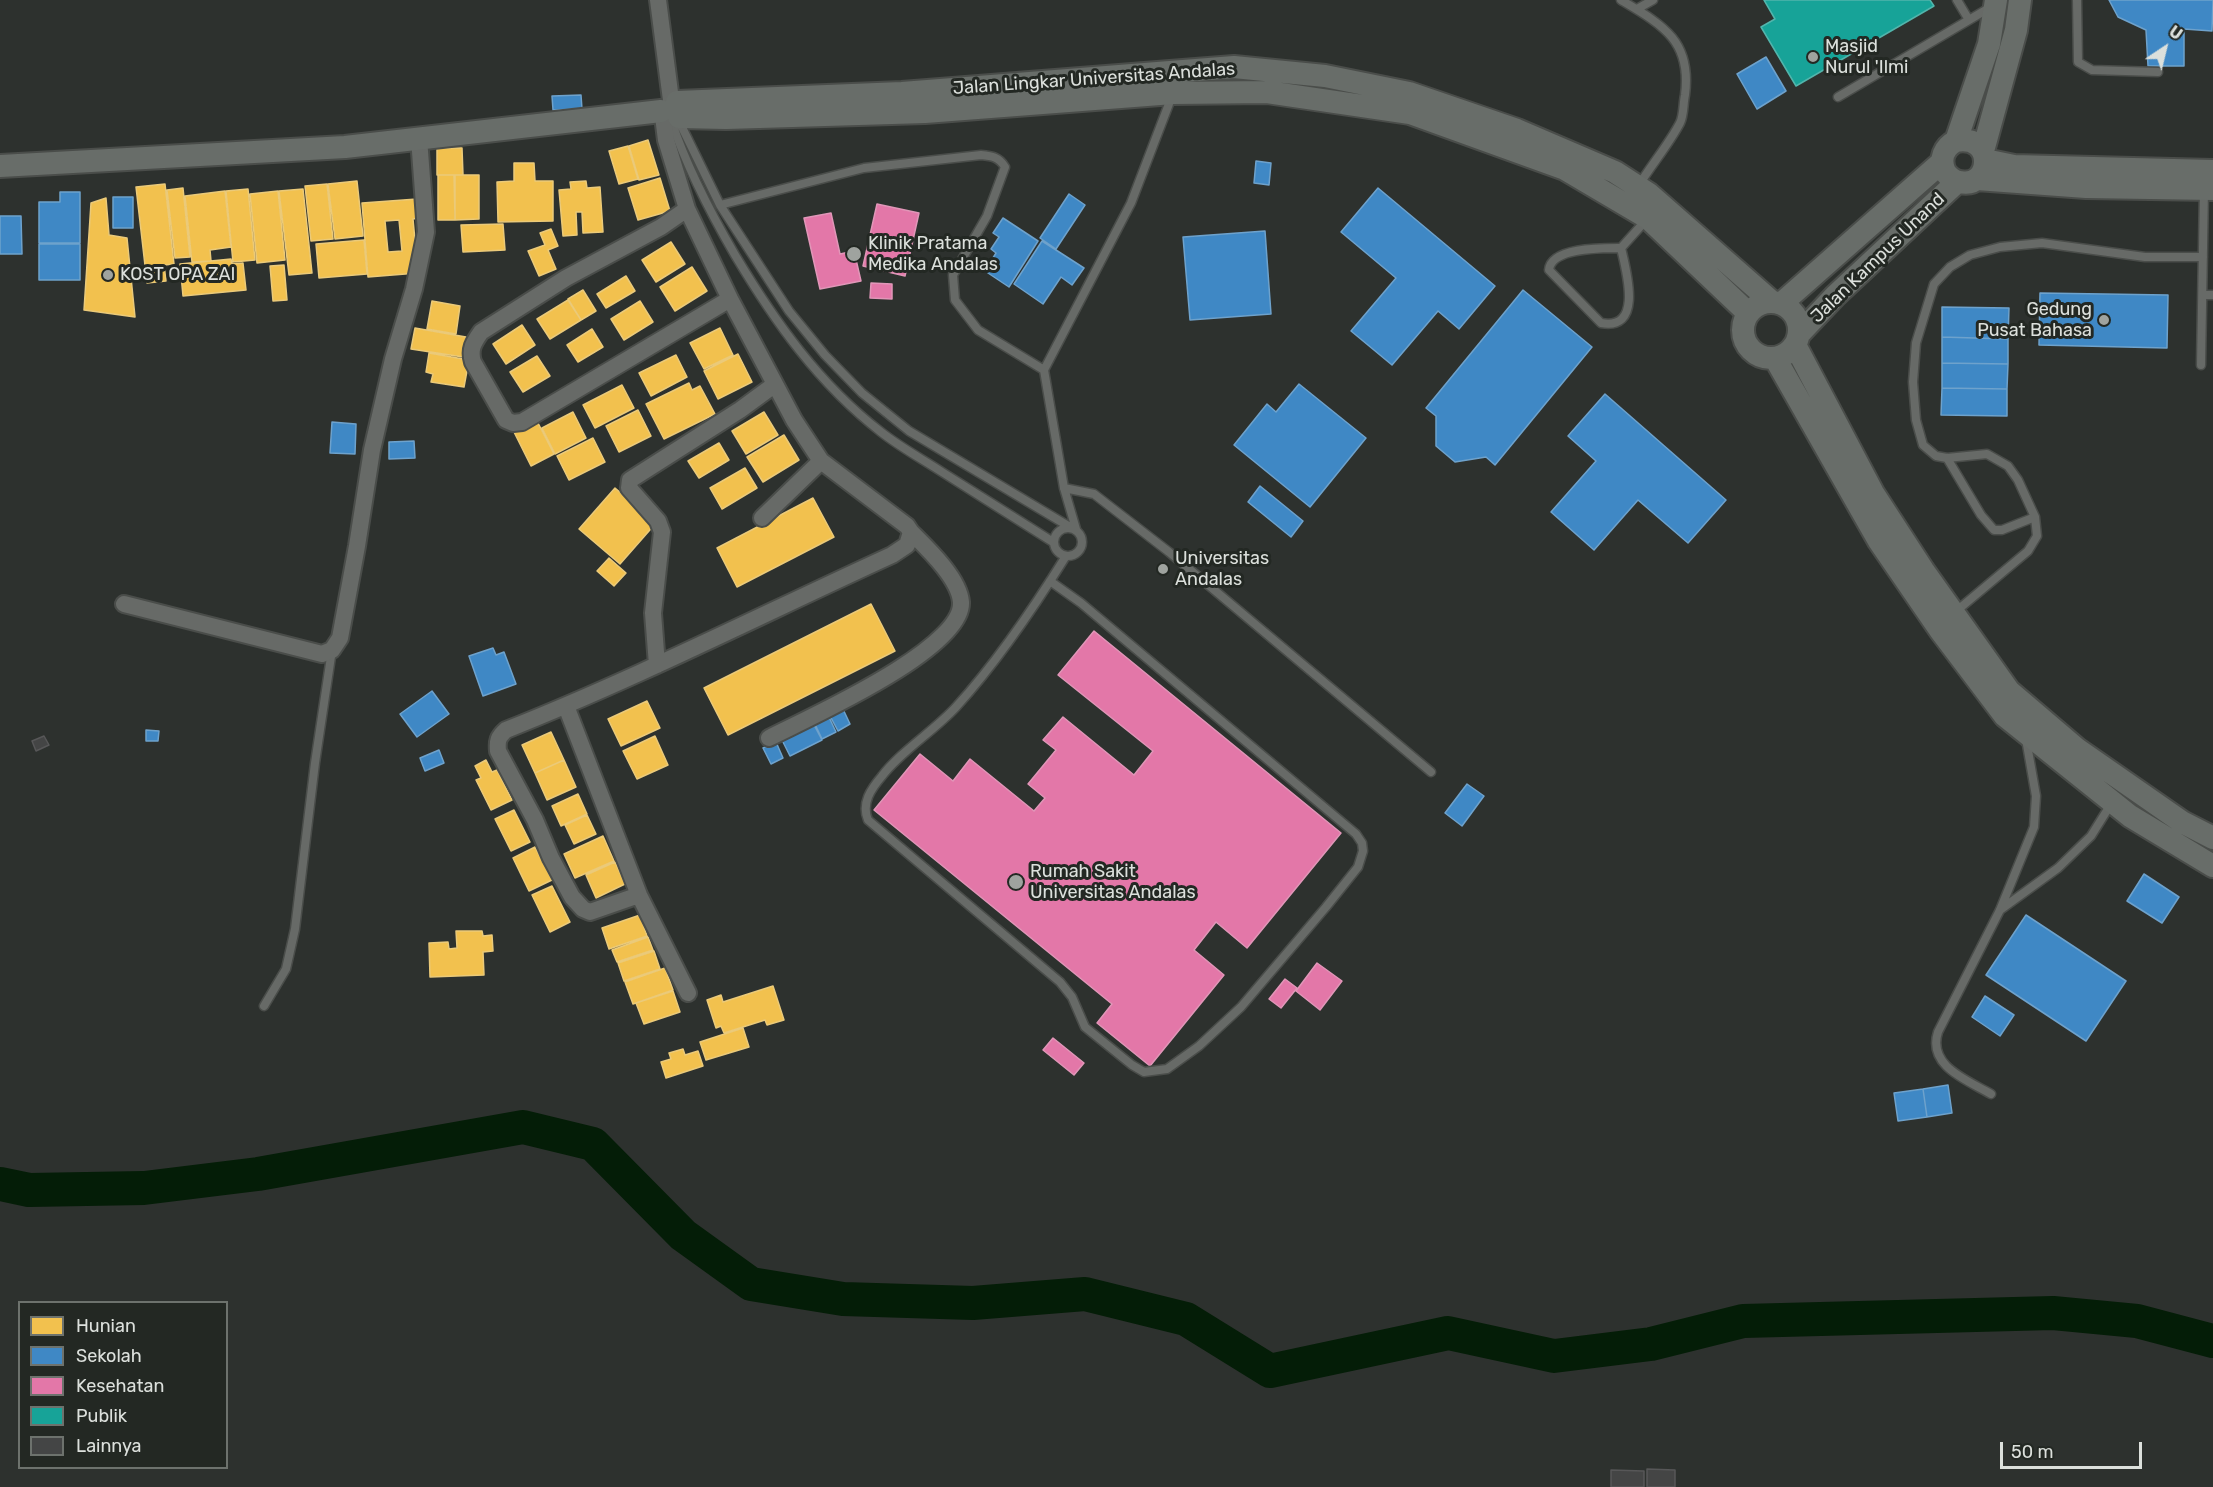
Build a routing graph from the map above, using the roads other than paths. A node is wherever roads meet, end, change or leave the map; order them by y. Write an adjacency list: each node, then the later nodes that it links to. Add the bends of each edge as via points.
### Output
1 (658, 0): 15 (street)
2 (1621, 0): 7 (lane)
3 (1653, 0): 7 (lane)
4 (1957, 0): 8 (lane)
5 (2077, 0): 9 (lane, via 2078,62 2092,70)
6 (2008, 4): 8 (lane); 17 (street, via 1989,44); 20 (street, via 2016,30)
7 (1637, 9): 22 (lane, via 1675,40 1683,53 1687,78 1681,120)
8 (1969, 20): 13 (lane)
9 (2158, 72)
10 (1304, 74): 11 (street, Jalan Lingkar Universitas Andalas, via 1234,68); 14 (street); 22 (street, Jalan Lingkar Universitas Andalas, via 1409,93 1517,130)
11 (1063, 91): 12 (street, Jalan Lingkar Universitas Andalas); 15 (street, Jalan Lingkar Universitas Andalas, via 925,112 726,118)
12 (1173, 93): 14 (street, Jalan Lingkar Universitas Andalas, via 1267,92); 36 (lane, via 1131,203)
13 (1838, 96)
14 (1305, 98): 25 (street, Jalan Lingkar Universitas Andalas, via 1410,113 1565,169)
15 (671, 112): 16 (street, Jalan Lingkar Universitas Andalas); 23 (lane); 24 (street, via 666,140); 45 (lane, via 678,142 706,205 754,286 812,366 882,433)
16 (419, 138): 19 (street, Jalan Lingkar Universitas Andalas, via 345,147); 50 (street, via 426,232 372,450 340,638)
17 (1956, 141): 18 (street, via 1946,149); 20 (street, via 1971,141)
18 (1942, 162): 20 (street, via 1946,174); 31 (street)
19 (0, 166)
20 (1976, 168): 21 (street, via 2014,166); 33 (street, Jalan Kampus Unand, via 1835,297)
21 (2210, 183): 27 (lane)
22 (1638, 185): 31 (street, Jalan Lingkar Universitas Andalas)
23 (720, 205): 36 (lane, via 864,168 981,155 995,157 1005,167 987,216 953,275 955,300 978,330); 43 (lane, via 789,310 862,393 934,447)
24 (687, 209): 30 (street); 30 (street, via 481,332 470,353 473,362 506,420 522,422)
25 (1648, 218): 26 (lane); 32 (street, Jalan Lingkar Universitas Andalas)
26 (1621, 248): 26 (lane, via 1592,248 1556,257 1550,263 1549,270 1601,323 1609,325 1619,322 1627,313 1630,287)
27 (2203, 257): 28 (lane); 38 (lane, via 2145,257 2042,243 2000,247 1970,255 1950,267 1934,284 1916,343 1913,382 1923,446 1935,456)
28 (2203, 295): 29 (lane); 35 (lane)
29 (2213, 295)
30 (730, 299): 37 (street)
31 (1777, 302): 32 (street, via 1763,302); 33 (street, via 1796,316)
32 (1748, 313): 34 (street, via 1743,328 1747,344 1759,356)
33 (1797, 339): 34 (street, via 1786,354); 49 (street, via 1873,493)
34 (1775, 358): 51 (street, via 1879,541 1940,630)
35 (2201, 365)
36 (1044, 370): 40 (lane)
37 (774, 385): 39 (street); 52 (street, via 630,480 629,488 658,521 662,532 654,613)
38 (1947, 458): 41 (lane, via 1987,454 2004,463 2018,480); 41 (lane, via 1994,530)
39 (821, 461): 42 (street); 44 (street)
40 (1064, 488): 43 (lane); 56 (lane, via 1094,494)
41 (2035, 517): 49 (lane, via 2037,536 2028,551)
42 (762, 518)
43 (1073, 528): 45 (lane, via 1058,531); 46 (lane, via 1081,534 1082,547)
44 (911, 532): 52 (street, via 907,545 892,555); 55 (street, via 940,561 961,600 960,614 948,632 883,679)
45 (1053, 542): 46 (lane, via 1059,554)
46 (1066, 556): 47 (lane)
47 (1050, 581): 47 (lane, via 1081,603 1362,843 1358,867 1241,1007 1184,1058 1157,1072 1144,1072 1132,1065 1085,1027 1072,997 1060,982 868,820 864,810 866,800 883,775 955,708 1005,648)
48 (124, 604): 50 (street, via 322,654)
49 (1954, 614): 51 (street)
50 (332, 650): 63 (lane, via 296,929 286,969)
51 (1978, 664): 54 (street, via 2005,716); 58 (street, via 2077,749 2182,822)
52 (657, 665): 53 (street)
53 (566, 706): 60 (street); 60 (street, via 506,730 499,737 498,751 551,858 583,909 590,912)
54 (2024, 731): 57 (street); 61 (lane, via 2036,796 2034,827)
55 (769, 738)
56 (1431, 771)
57 (2113, 802): 59 (street); 61 (lane, via 2091,836 2058,868)
58 (2213, 838)
59 (2213, 866)
60 (639, 895): 62 (street)
61 (2000, 910): 64 (lane, via 1934,1043 1942,1063)
62 (688, 993)
63 (264, 1006)
64 (1991, 1094)

